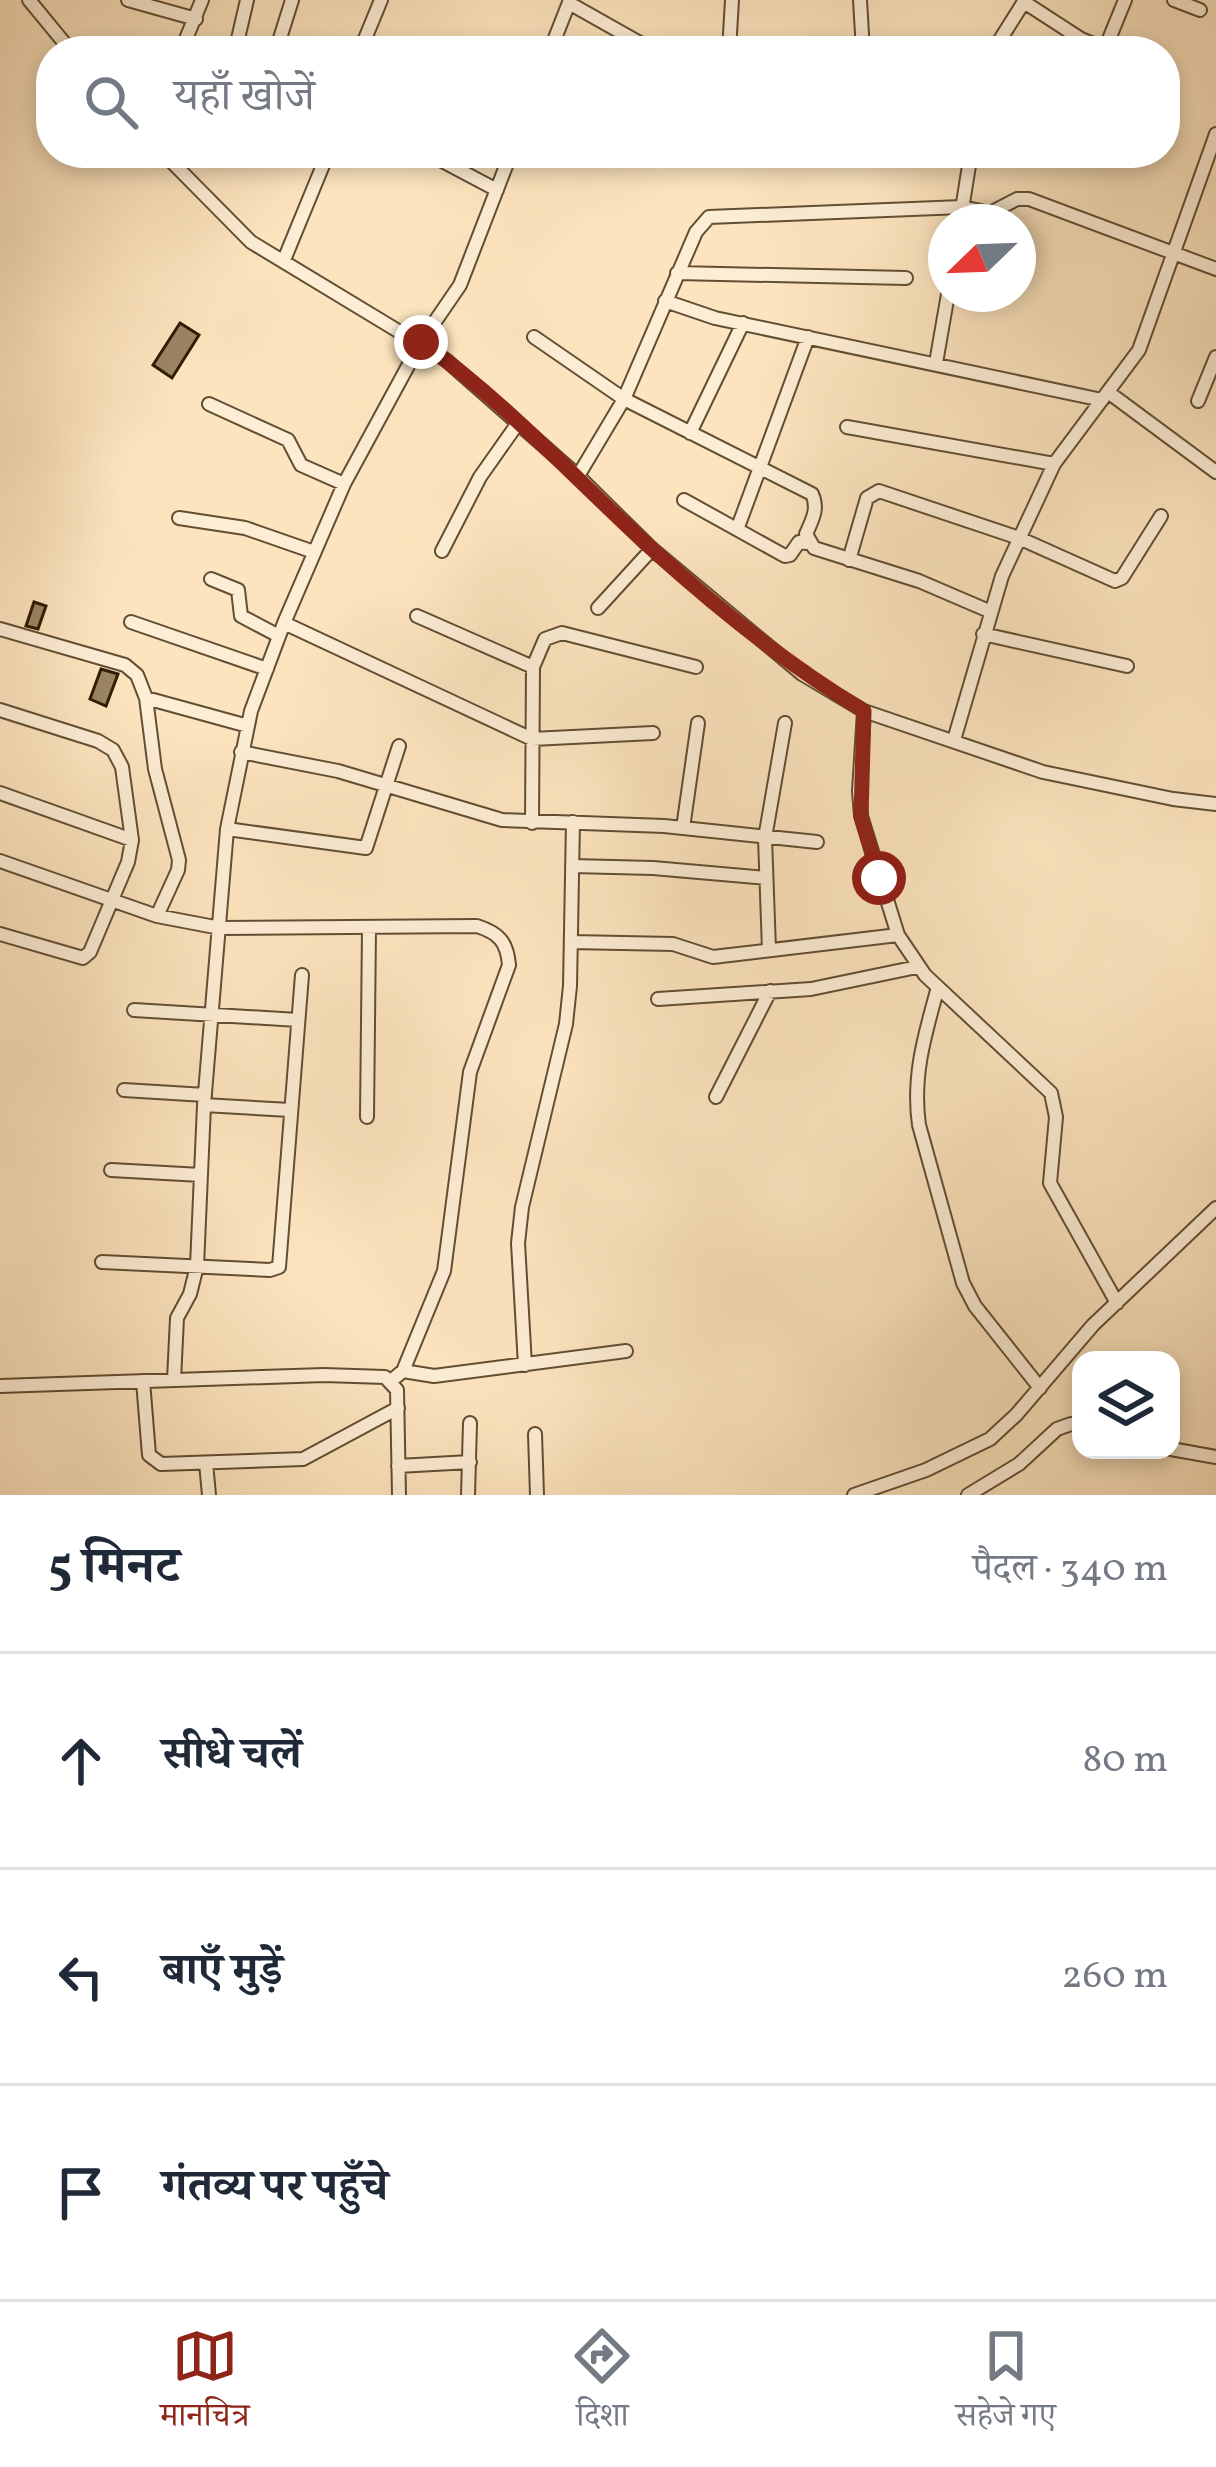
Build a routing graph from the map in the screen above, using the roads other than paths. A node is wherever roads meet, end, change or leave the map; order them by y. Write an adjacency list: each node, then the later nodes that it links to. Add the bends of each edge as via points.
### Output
1 (29, 0): 16 (street)
2 (128, 0): 15 (street)
3 (202, 0): 15 (street)
4 (247, 0): 18 (street)
5 (292, 0): 19 (street)
6 (381, 0): 20 (street)
7 (748, 0): 12 (street)
8 (860, 0): 24 (street)
9 (1125, 0): 27 (street)
10 (1174, 0): 14 (street)
11 (569, 1): 21 (street); 22 (street)
12 (732, 1): 23 (street)
13 (1025, 1): 25 (street); 26 (street)
14 (1200, 10)
15 (196, 20): 17 (street)
16 (59, 36)
17 (188, 36)
18 (239, 36)
19 (281, 36)
20 (366, 36)
21 (556, 36)
22 (629, 36)
23 (730, 36)
24 (861, 36)
25 (1003, 36)
26 (1077, 36)
27 (1113, 36)
28 (1216, 134): 38 (street)
29 (178, 168): 39 (street, via 251,242)
30 (322, 168): 39 (street)
31 (455, 168): 34 (street)
32 (505, 168): 34 (street)
33 (968, 168): 35 (street)
34 (497, 190): 48 (street, via 460,285)
35 (963, 204)
36 (1009, 204): 38 (street, via 1029,199)
37 (928, 215): 41 (street, via 719,214 695,232)
38 (1172, 252): 40 (street); 51 (street, via 1139,350)
39 (284, 260): 48 (street)
40 (1216, 269)
41 (677, 273): 42 (street); 43 (street)
42 (906, 278)
43 (665, 301): 45 (street); 52 (street)
44 (945, 312): 50 (street)
45 (742, 323): 47 (street); 57 (street)
46 (534, 337): 52 (street)
47 (808, 337): 50 (street); 59 (street)
48 (421, 342): 55 (street); 62 (street)
49 (1216, 357): 53 (street)
50 (936, 363): 51 (street)
51 (1106, 396): 58 (street); 60 (street)
52 (624, 398): 57 (street); 61 (street)
53 (1198, 401)
54 (209, 404): 62 (street, via 287,440 302,465)
55 (518, 423): 61 (street); 70 (street)
56 (847, 427): 58 (street)
57 (691, 433): 59 (street)
58 (1054, 464): 67 (street)
59 (760, 468): 66 (street); 68 (street, via 812,494)
60 (1216, 472)
61 (578, 476): 69 (street)
62 (344, 484): 71 (street)
63 (685, 500): 66 (street)
64 (1160, 516): 67 (street, via 1119,581)
65 (178, 518): 71 (street, via 245,528)
66 (739, 527): 68 (street, via 784,556)
67 (1019, 538): 72 (street, via 879,491 867,498); 75 (street)
68 (807, 543): 72 (street)
69 (652, 549): 74 (street); 87 (street, via 772,652)
70 (442, 551)
71 (314, 552): 79 (street)
72 (849, 560): 75 (street)
73 (211, 579): 79 (street, via 238,590 241,616)
74 (598, 608)
75 (989, 611): 80 (street)
76 (417, 616): 82 (street)
77 (130, 622): 84 (street)
78 (0, 629): 85 (street, via 125,665)
79 (281, 629): 84 (street); 92 (street)
80 (982, 634): 81 (street); 93 (street)
81 (1127, 666)
82 (533, 667): 83 (street, via 545,639 562,633); 92 (street)
83 (696, 667)
84 (267, 669): 90 (street)
85 (146, 698): 90 (street); 110 (street, via 178,860)
86 (0, 710): 104 (street, via 113,750)
87 (864, 711): 93 (street); 114 (street, via 861,816)
88 (698, 723): 101 (street)
89 (784, 723): 103 (street)
90 (248, 726): 95 (street)
91 (653, 733): 92 (street)
92 (532, 739): 99 (street)
93 (954, 740): 98 (street, via 1043,772)
94 (399, 746): 96 (street)
95 (241, 752): 96 (street); 102 (street)
96 (384, 786): 99 (street); 102 (street, via 366,848)
97 (0, 793): 104 (street)
98 (1216, 804)
99 (532, 823): 100 (street)
100 (573, 823): 101 (street); 107 (street)
101 (683, 828): 103 (street)
102 (226, 829): 111 (street)
103 (765, 838): 105 (street); 108 (street)
104 (133, 840): 109 (street)
105 (817, 842)
106 (0, 861): 109 (street)
107 (572, 866): 108 (street); 115 (street)
108 (766, 878): 116 (street)
109 (110, 898): 110 (street); 113 (street, via 83,958)
110 (157, 916): 111 (street)
111 (220, 928): 112 (street); 123 (street)
112 (369, 929): 129 (street); 138 (street, via 477,926 500,937 509,965 470,1072 444,1271)
113 (0, 934)
114 (898, 935): 116 (street); 117 (street)
115 (571, 942): 116 (street, via 673,944 713,957); 137 (street, via 566,1024 522,1207)
116 (769, 950)
117 (917, 967): 119 (street); 120 (street)
118 (302, 974): 124 (street)
119 (938, 987): 135 (street, via 1051,1093 1050,1183); 142 (street, via 919,1053 919,1125 963,1283)
120 (770, 992): 121 (street); 126 (street)
121 (658, 999)
122 (134, 1010): 123 (street)
123 (212, 1016): 124 (street); 127 (street)
124 (298, 1020): 128 (street)
125 (124, 1090): 127 (street)
126 (716, 1097)
127 (204, 1100): 128 (street); 131 (street)
128 (290, 1110): 134 (street, via 278,1268)
129 (367, 1117)
130 (111, 1170): 131 (street)
131 (201, 1174): 134 (street)
132 (1216, 1208): 135 (street)
133 (102, 1262): 134 (street)
134 (197, 1266): 139 (street, via 178,1318)
135 (1118, 1303): 142 (street)
136 (626, 1351): 137 (street)
137 (525, 1365): 138 (street)
138 (397, 1376): 139 (street); 143 (street)
139 (174, 1380): 140 (street)
140 (143, 1381): 141 (street); 149 (street, via 150,1459)
141 (0, 1386)
142 (1040, 1388): 156 (street, via 990,1439)
143 (398, 1408): 149 (street, via 303,1459); 151 (street)
144 (470, 1423): 150 (street)
145 (1072, 1424): 157 (street)
146 (536, 1433): 155 (street)
147 (1180, 1451): 148 (street)
148 (1216, 1457)
149 (206, 1462): 152 (street)
150 (470, 1462): 151 (street); 154 (street)
151 (398, 1466): 153 (street)
152 (208, 1495)
153 (399, 1495)
154 (469, 1495)
155 (536, 1495)
156 (854, 1495)
157 (968, 1495)

